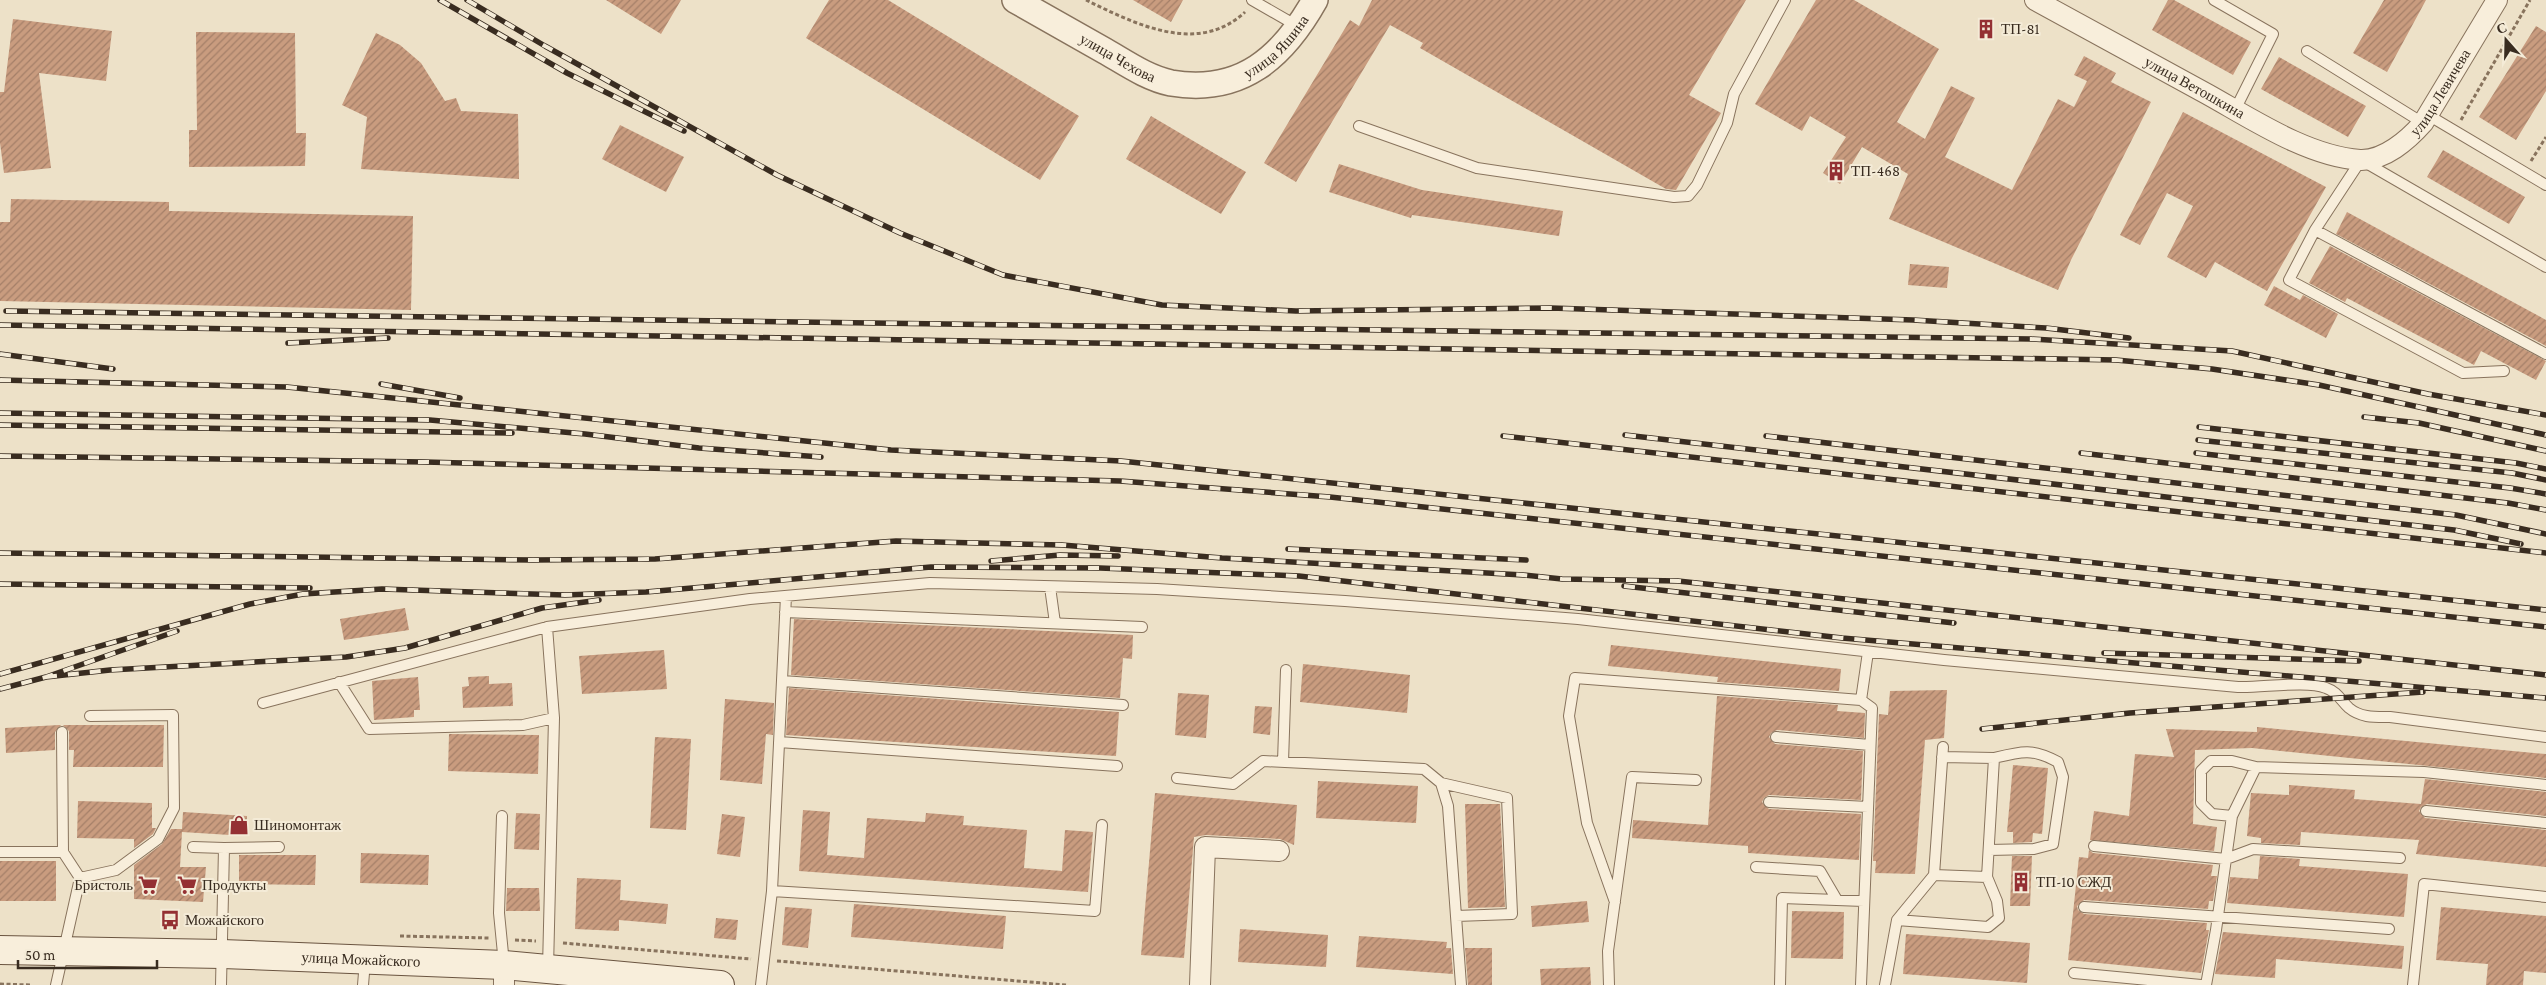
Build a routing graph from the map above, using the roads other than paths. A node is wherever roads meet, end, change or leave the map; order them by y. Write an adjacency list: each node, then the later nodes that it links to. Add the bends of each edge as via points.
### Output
1 (1015, 0): 10 (street, улица Чехова, via 1142,73 1169,82 1198,85)
2 (1253, 0): 8 (lane)
3 (1315, 0): 8 (street, улица Яшина)
4 (1785, 0): 13 (lane, via 1734,94 1727,123 1697,185 1688,196 1674,197 1477,168)
5 (2034, 0): 11 (street, улица Ветошкина)
6 (2214, 0): 11 (lane, via 2273,34)
7 (2497, 0): 12 (street, улица Левичева)
8 (1299, 27): 10 (street, улица Яшина, via 1277,54 1254,70)
9 (2306, 51): 12 (lane)
10 (1227, 80)
11 (2235, 110): 14 (street, улица Ветошкина, via 2278,134 2323,152)
12 (2426, 119): 14 (street, улица Левичева, via 2409,138 2386,153); 15 (lane, via 2455,131)
13 (1360, 126)
14 (2361, 160): 16 (lane); 17 (lane)
15 (2546, 185)
16 (2315, 230): 18 (lane); 19 (lane, via 2289,280 2463,373)
17 (2546, 268)
18 (2546, 354)
19 (2504, 372)
20 (1050, 587): 21 (lane, via 930,583); 23 (lane); 26 (lane, via 1157,589 1325,599 1578,619)
21 (786, 596): 22 (lane); 25 (lane)
22 (785, 612): 23 (lane); 28 (lane)
23 (1055, 623): 24 (lane)
24 (1142, 626)
25 (547, 627): 29 (lane); 34 (lane)
26 (1868, 652): 30 (lane); 37 (lane, via 2238,687 2326,687 2337,693 2349,708 2366,717 2390,717)
27 (1286, 670): 41 (lane)
28 (782, 681): 32 (lane); 38 (lane)
29 (339, 682): 31 (lane); 34 (lane, via 369,729 522,725)
30 (1861, 700): 39 (lane, via 1872,708); 73 (lane, via 1575,678 1569,716 1586,813)
31 (264, 703)
32 (1123, 704)
33 (90, 716): 68 (lane, via 173,715 174,808 158,839 116,870)
34 (554, 718): 82 (lane)
35 (62, 732): 62 (lane)
36 (1776, 737): 39 (lane)
37 (2546, 737)
38 (779, 742): 42 (lane); 69 (lane)
39 (1870, 745): 49 (lane)
40 (1994, 758): 59 (lane); 59 (lane, via 2023,751 2041,752 2058,762 2063,777 2053,844 2034,849); 66 (lane, via 1942,752)
41 (1283, 762): 44 (lane, via 1263,761 1233,784); 46 (lane, via 1424,769)
42 (1118, 766)
43 (2256, 767): 47 (lane, via 2424,772); 52 (lane); 52 (lane, via 2232,761 2210,761 2201,771 2201,803 2212,814)
44 (1177, 778)
45 (1696, 780): 73 (lane, via 1632,777)
46 (1441, 783): 75 (lane, via 1448,806); 75 (lane, via 1507,798 1512,914)
47 (2546, 785)
48 (1769, 802): 49 (lane)
49 (1868, 807): 72 (lane)
50 (2426, 811): 53 (lane)
51 (502, 816): 85 (lane, via 500,913)
52 (2232, 816): 64 (lane)
53 (2546, 824)
54 (1102, 825): 69 (lane, via 1095,911)
55 (2094, 846): 64 (lane)
56 (193, 847): 58 (lane)
57 (279, 847): 58 (lane)
58 (224, 848): 81 (lane)
59 (1989, 850): 67 (lane)
60 (1279, 851): 90 (street, via 1205,847)
61 (0, 852): 62 (lane)
62 (63, 852): 68 (lane)
63 (2400, 858): 64 (lane, via 2253,849)
64 (2226, 859): 76 (lane)
65 (1756, 867): 71 (lane, via 1820,871)
66 (1934, 876): 67 (lane); 77 (lane)
67 (1987, 877): 77 (lane, via 1997,901 1999,918 1988,927)
68 (80, 878): 80 (lane)
69 (772, 891): 89 (lane)
70 (2546, 896): 98 (lane, via 2424,884)
71 (1837, 900): 72 (lane); 93 (lane, via 1782,898)
72 (1864, 901): 94 (lane)
73 (1615, 902): 92 (lane, via 1608,951)
74 (2084, 907): 76 (lane)
75 (1456, 916): 91 (lane)
76 (2218, 917): 78 (lane); 97 (lane)
77 (1897, 920): 95 (lane)
78 (2389, 929)
79 (0, 950): 80 (main road, улица Можайского)
80 (62, 950): 81 (main road, улица Можайского); 86 (lane)
81 (222, 954): 83 (main road, улица Можайского); 87 (lane)
82 (548, 969): 85 (main road, улица Можайского); 88 (main road, улица Можайского)
83 (364, 973): 85 (main road, улица Можайского)
84 (2074, 973): 96 (lane)
85 (504, 975)
86 (56, 985)
87 (221, 985)
88 (720, 985)
89 (761, 985)
90 (1200, 985)
91 (1461, 985)
92 (1609, 985)
93 (1780, 985)
94 (1861, 985)
95 (1885, 985)
96 (2201, 985)
97 (2206, 985)
98 (2413, 985)

